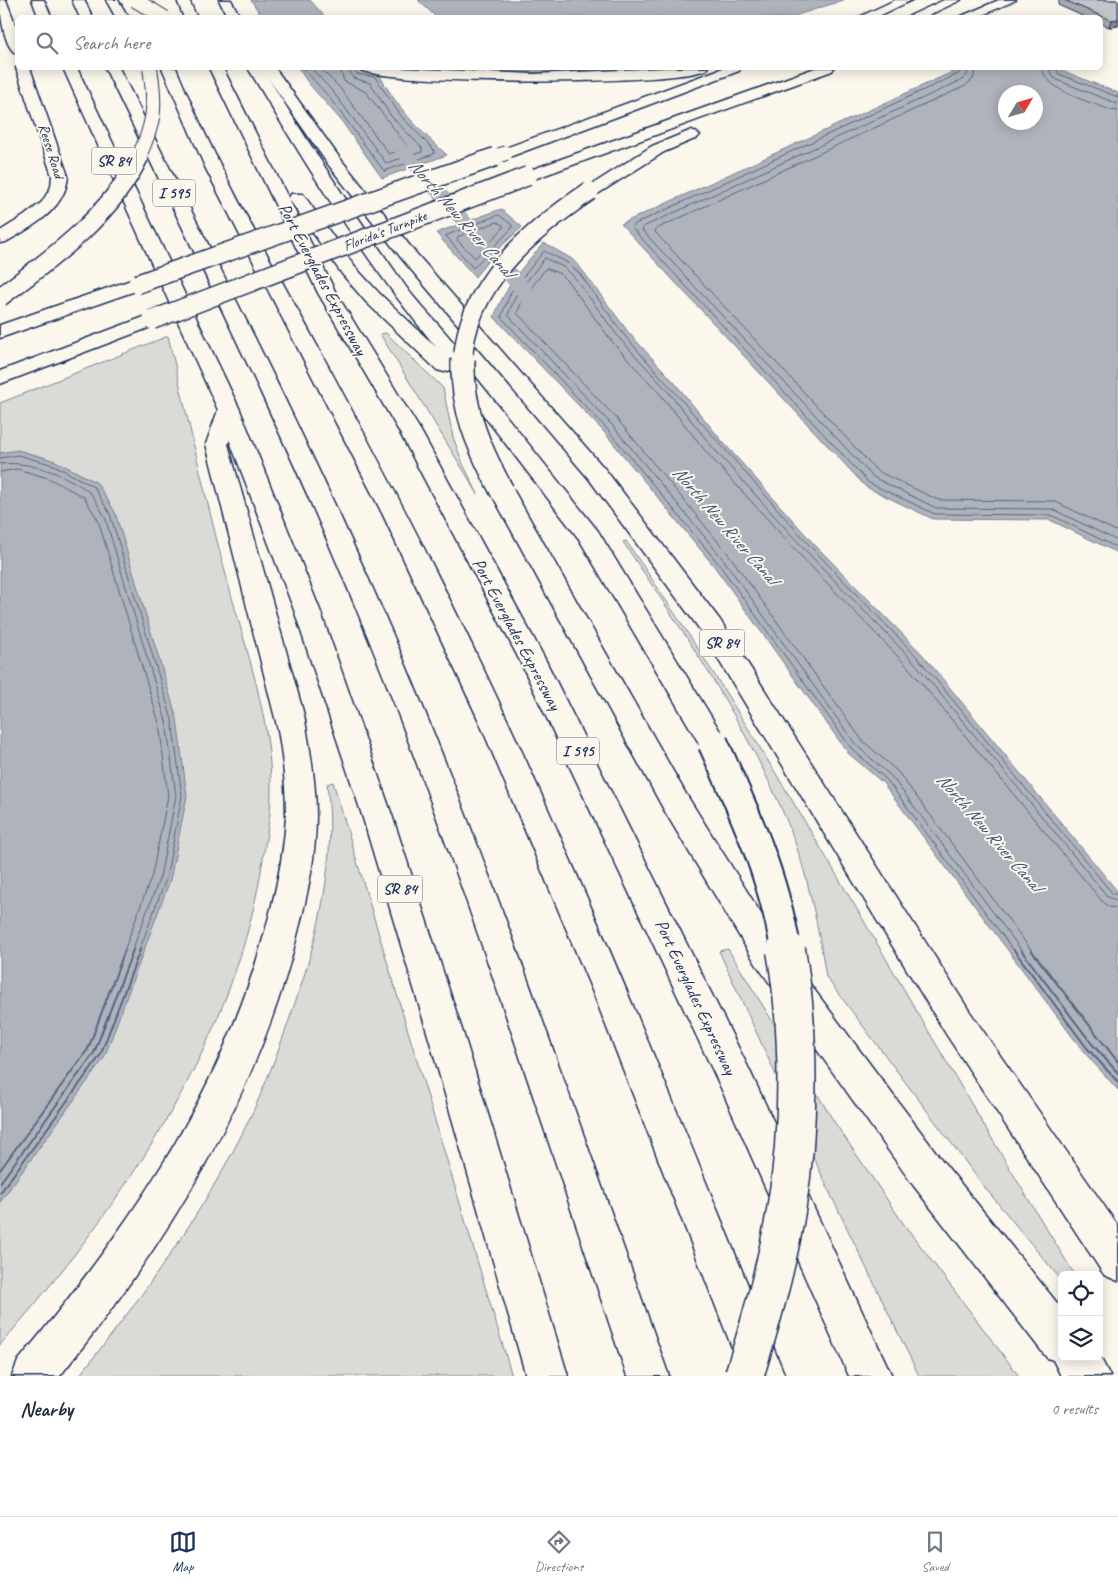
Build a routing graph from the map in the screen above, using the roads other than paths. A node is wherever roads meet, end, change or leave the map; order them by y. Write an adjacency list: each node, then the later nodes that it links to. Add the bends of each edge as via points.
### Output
1 (0, 0): 22 (main road)
2 (38, 0): 12 (main road)
3 (78, 0): 13 (main road)
4 (112, 0): 14 (main road)
5 (135, 0): 16 (main road, bridge)
6 (142, 0): 15 (main road)
7 (183, 0): 17 (main road)
8 (225, 0): 18 (main road)
9 (906, 0): 19 (main road)
10 (955, 0): 20 (main road)
11 (1010, 0): 21 (main road)
12 (45, 15)
13 (86, 15)
14 (121, 15)
15 (148, 15)
16 (160, 15)
17 (190, 15)
18 (233, 15)
19 (870, 15)
20 (918, 15)
21 (971, 15)
22 (15, 42)
23 (25, 70): 39 (main road, Reese Road, via 61,186 48,205)
24 (71, 70): 44 (main road, SR 84)
25 (113, 70): 50 (main road, I 595, via 280,408 398,680 498,946)
26 (150, 70): 40 (main road, bridge, via 156,99 154,120 143,151 126,180 76,235)
27 (170, 70): 52 (main road, via 188,117 224,190 378,479 451,630 520,782 667,1132)
28 (217, 70): 38 (main road, Port Everglades Expressway / I 595)
29 (256, 70): 43 (main road, via 327,186 402,293 458,361)
30 (269, 70): 45 (main road, SR 84, via 333,160 408,255 597,474 712,626 958,1022)
31 (389, 70): 32 (main road, via 514,77)
32 (677, 70)
33 (729, 70): 41 (main road, Florida's Turnpike, bridge, via 506,153)
34 (821, 70): 42 (main road, Florida's Turnpike, bridge, via 528,176)
35 (840, 70): 36 (main road)
36 (727, 120)
37 (703, 130): 46 (main road, bridge, via 658,149 590,191 547,221 505,262 475,308 464,343 462,382 479,450 675,802 768,954 927,1172)
38 (252, 143): 43 (main road, via 373,298 443,366); 53 (main road, Port Everglades Expressway / I 595, via 327,293 411,433 532,659 732,1073)
39 (0, 238)
40 (0, 297)
41 (0, 332)
42 (0, 378)
43 (465, 378): 51 (main road, bridge, via 589,536 713,744 768,870 782,922 795,1010 793,1143 785,1222)
44 (229, 410): 48 (main road, via 218,444 290,715 297,753 300,832 294,877 271,976 227,1085 197,1144 115,1272); 49 (main road, SR 84, via 307,610 374,806 451,1051)
45 (1118, 1261)
46 (1058, 1338)
47 (1076, 1361): 54 (main road)
48 (33, 1376)
49 (546, 1376)
50 (648, 1376)
51 (744, 1376)
52 (764, 1376)
53 (871, 1376)
54 (1088, 1376)

